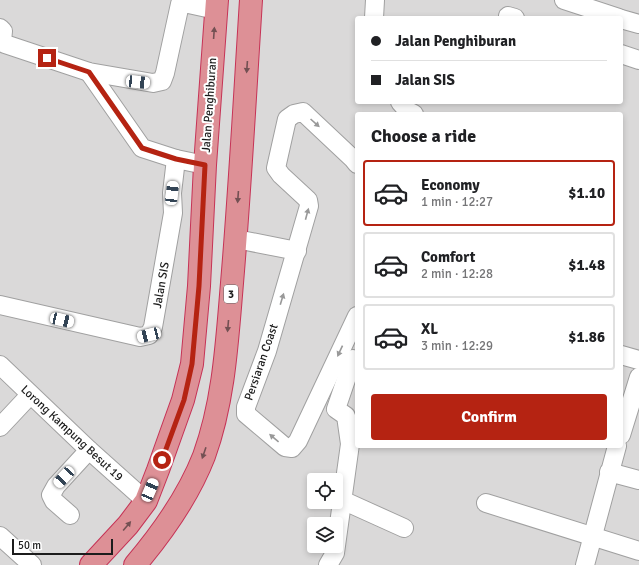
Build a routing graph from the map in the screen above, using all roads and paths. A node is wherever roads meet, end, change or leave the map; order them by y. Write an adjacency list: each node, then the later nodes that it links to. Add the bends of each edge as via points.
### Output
1 (251, 0): 18 (highway, 3, one-way to 18)
2 (375, 0): 5 (street)
3 (564, 0): 6 (street)
4 (216, 5): 12 (street, via 184,2 180,4 162,81 138,82); 17 (highway, Jalan Penghiburan, one-way to 4)
5 (374, 16)
6 (614, 16)
7 (623, 19): 8 (street)
8 (639, 24)
9 (0, 28): 12 (street, via 5,44)
10 (623, 55): 11 (street)
11 (639, 60)
12 (89, 72): 15 (street, via 142,148)
13 (402, 104): 14 (street)
14 (410, 112)
15 (176, 159): 17 (street); 20 (street, Jalan SIS, via 172,193 173,213 153,329 149,335 140,338)
16 (355, 161): 19 (street, Persiaran Coast, one-way to 16, via 309,206 308,200 276,168 287,119 303,112)
17 (205, 165): 35 (highway, Jalan Penghiburan, via 192,364 184,400)
18 (236, 239): 19 (street); 46 (highway, 3, one-way to 46, via 224,375 204,456 174,516)
19 (296, 251): 21 (street, Persiaran Coast, one-way to 19, via 298,441 292,448 285,447 246,414 246,407 267,350)
20 (0, 305)
21 (355, 320)
22 (623, 356): 24 (street)
23 (353, 359): 34 (street, via 336,409 346,416 350,444)
24 (639, 360)
25 (0, 365): 27 (street, Lorong Kampung Besut 19)
26 (639, 377): 28 (street)
27 (30, 395): 29 (street); 31 (street, Lorong Kampung Besut 19)
28 (626, 425)
29 (0, 427)
30 (616, 448): 32 (street)
31 (89, 450): 35 (street, Lorong Kampung Besut 19); 39 (street, via 51,495)
32 (609, 472): 33 (street); 42 (street)
33 (639, 480)
34 (343, 493)
35 (146, 500): 45 (highway, Jalan Penghiburan, one-way to 35, via 128,525)
36 (343, 500): 40 (street)
37 (486, 504): 42 (street)
38 (341, 509): 47 (street, via 335,553)
39 (70, 515)
40 (404, 528)
41 (0, 536): 44 (street)
42 (593, 536): 43 (street); 48 (street)
43 (639, 551)
44 (32, 565)
45 (91, 565)
46 (134, 565)
47 (328, 565)
48 (585, 565)

